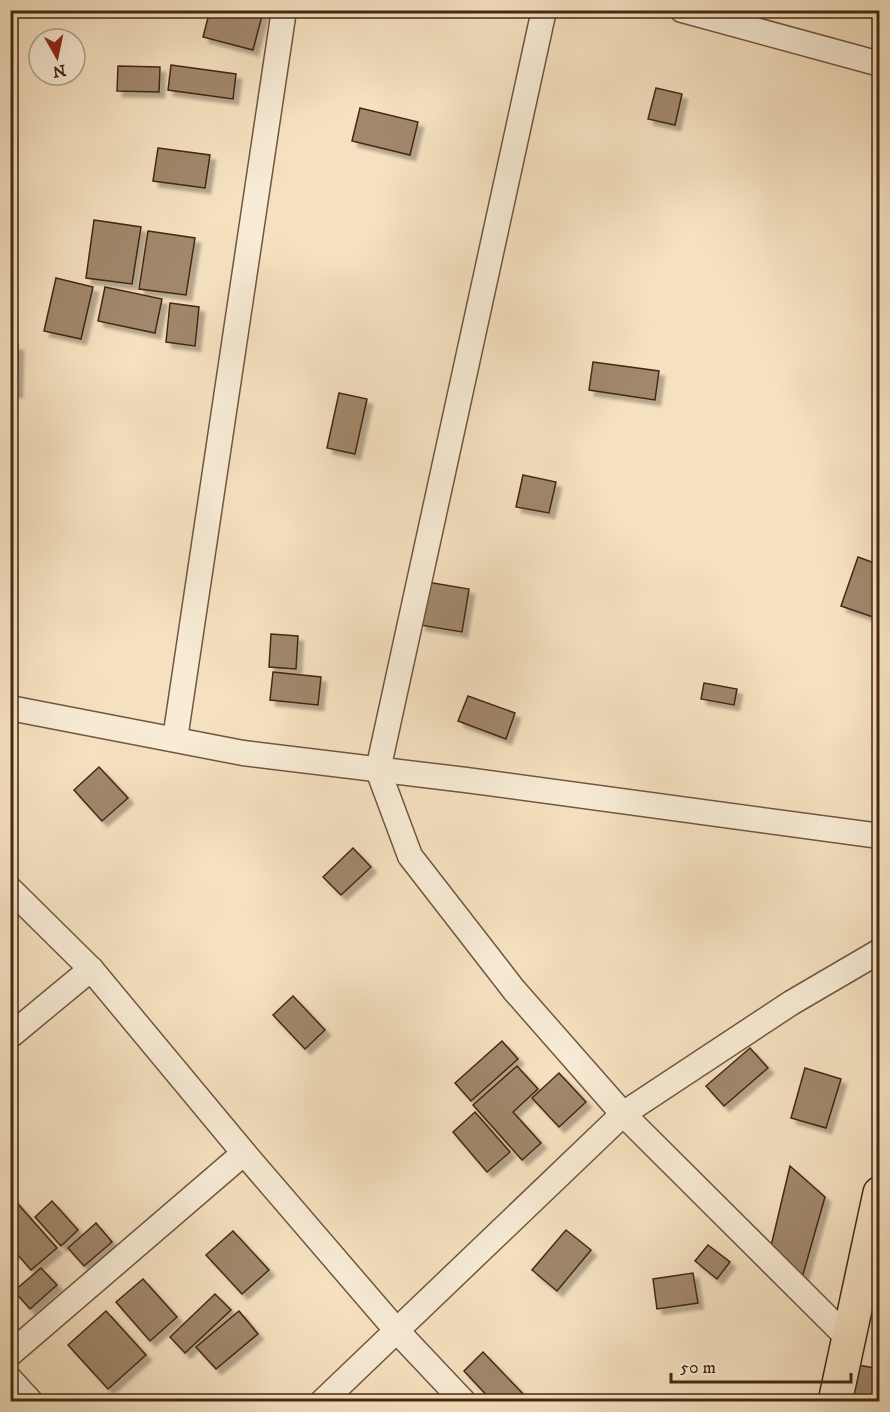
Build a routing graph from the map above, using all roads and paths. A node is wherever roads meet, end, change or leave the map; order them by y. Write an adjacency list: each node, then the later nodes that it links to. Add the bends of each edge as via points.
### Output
1 (284, 10): 6 (street)
2 (544, 10): 7 (street)
3 (682, 10): 4 (street)
4 (879, 64)
5 (10, 708): 6 (street)
6 (175, 739): 7 (street, via 243,753)
7 (378, 770): 8 (street); 13 (street, via 411,856 514,990)
8 (879, 836)
9 (10, 889): 11 (street)
10 (879, 951): 13 (street, via 791,1003)
11 (91, 969): 12 (street); 14 (street)
12 (10, 1036)
13 (623, 1114): 16 (street); 17 (street)
14 (244, 1153): 16 (street); 18 (street)
15 (879, 1193): 17 (highway)
16 (397, 1330): 21 (street); 22 (street)
17 (849, 1339): 23 (highway)
18 (10, 1354)
19 (10, 1379): 20 (street)
20 (31, 1401)
21 (322, 1401)
22 (464, 1401)
23 (835, 1401)

